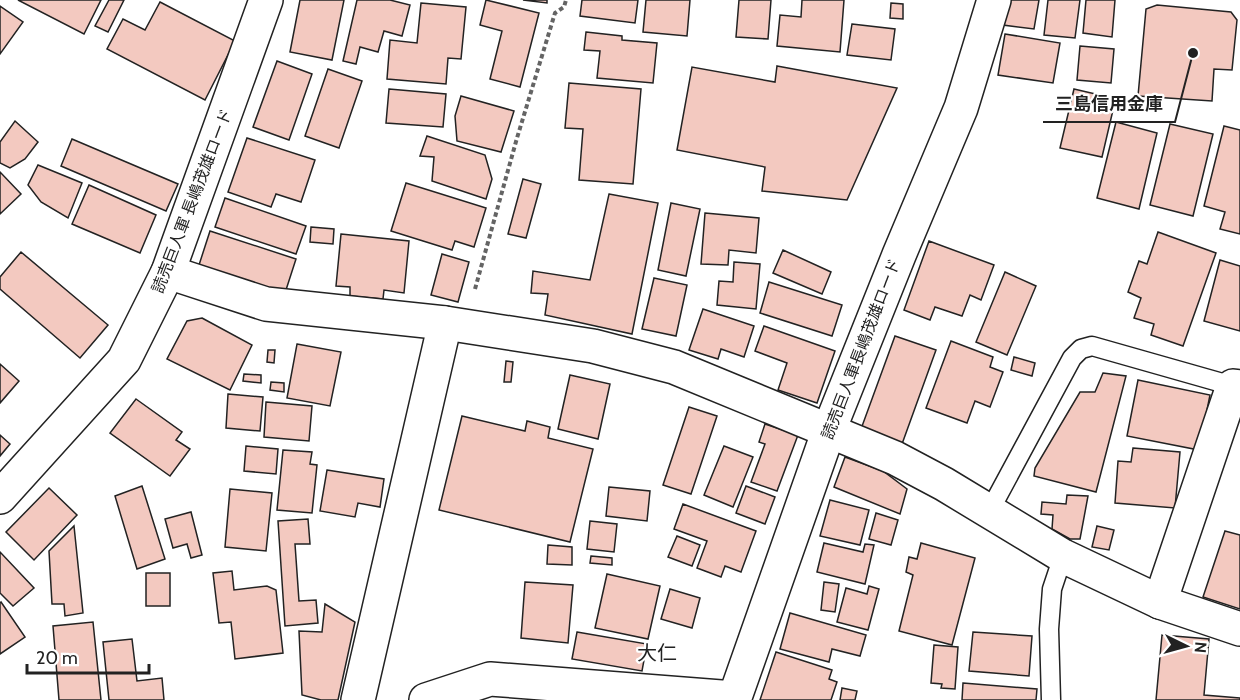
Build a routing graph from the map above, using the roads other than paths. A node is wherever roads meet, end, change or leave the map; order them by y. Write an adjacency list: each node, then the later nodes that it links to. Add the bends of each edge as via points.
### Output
1 (266, 0): 3 (street, 読売巨人軍 長嶋茂雄ロード)
2 (994, 0): 6 (street, 読売巨人軍長嶋茂雄ロード, via 961,108)
3 (168, 272): 4 (street, via 266,304); 7 (street, 読売巨人軍 長嶋茂雄ロード, via 124,360)
4 (455, 325): 6 (street, via 593,346 674,367); 13 (street)
5 (1236, 387): 8 (lane, via 1092,346 1081,349 1072,358); 10 (street)
6 (829, 430): 8 (street, via 895,458); 12 (street, 読売巨人軍長嶋茂雄ロード)
7 (2, 491)
8 (989, 512): 9 (street)
9 (1063, 556): 10 (street); 15 (lane, via 1052,589)
10 (1160, 602): 11 (street)
11 (1240, 629)
12 (734, 699): 14 (street, via 490,679)
13 (358, 700)
14 (426, 700)
15 (1051, 700)

